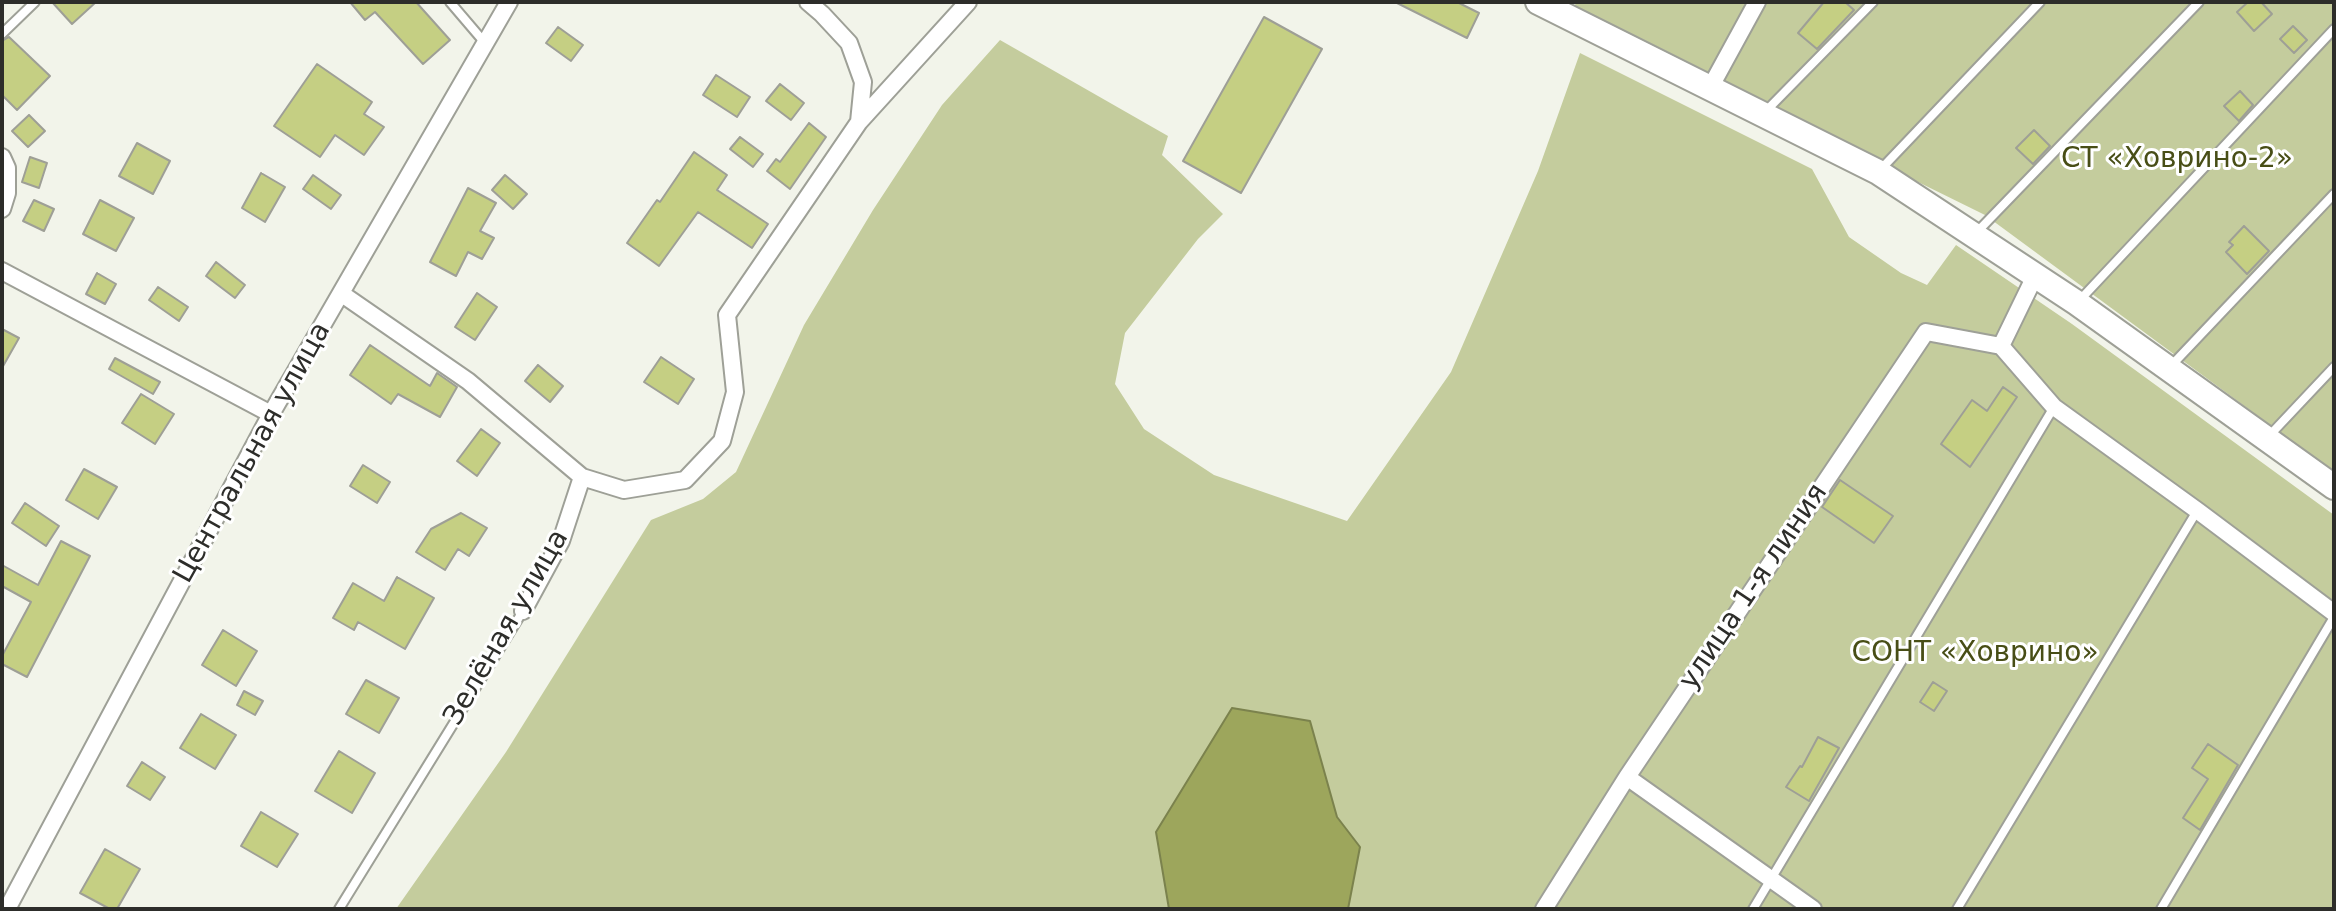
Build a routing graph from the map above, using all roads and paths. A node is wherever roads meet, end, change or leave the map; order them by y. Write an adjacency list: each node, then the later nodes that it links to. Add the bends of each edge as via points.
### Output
1 (35, 2): 12 (lane)
2 (450, 2): 13 (lane)
3 (509, 2): 13 (street, Центральная улица)
4 (808, 2): 16 (street, via 849,43 863,82)
5 (968, 2): 16 (street)
6 (1538, 2): 14 (street)
7 (1757, 2): 14 (street)
8 (1873, 2): 15 (lane)
9 (2040, 2): 18 (lane)
10 (2199, 2): 21 (lane)
11 (2334, 29): 25 (lane)
12 (2, 34)
13 (485, 44): 24 (street, Центральная улица)
14 (1710, 88): 15 (street)
15 (1764, 114): 18 (street)
16 (859, 122): 32 (street, via 727,315 735,392 722,441 685,480 624,490)
17 (2, 157): 20 (street, via 7,168)
18 (1878, 172): 21 (street)
19 (2334, 194): 28 (lane)
20 (2, 209)
21 (1973, 235): 23 (street)
22 (2, 271): 30 (street)
23 (2035, 276): 25 (street); 26 (street)
24 (342, 294): 30 (street, Центральная улица); 32 (street, via 468,381)
25 (2077, 303): 28 (street)
26 (2001, 346): 29 (street); 37 (street, улица 1-я линия, via 1926,332)
27 (2334, 367): 31 (lane)
28 (2169, 368): 31 (street)
29 (2054, 407): 34 (street); 38 (lane)
30 (271, 414): 39 (street, Центральная улица)
31 (2266, 439): 33 (street)
32 (582, 477): 35 (street, Зелёная улица, via 561,541)
33 (2334, 487)
34 (2198, 511): 36 (street); 44 (lane)
35 (523, 611): 40 (lane, Зелёная улица)
36 (2334, 615): 45 (lane)
37 (1627, 777): 38 (street); 41 (street, улица 1-я линия)
38 (1772, 879): 42 (lane); 43 (street)
39 (7, 909)
40 (339, 909)
41 (1544, 909)
42 (1753, 909)
43 (1813, 909)
44 (1957, 909)
45 (2161, 909)

